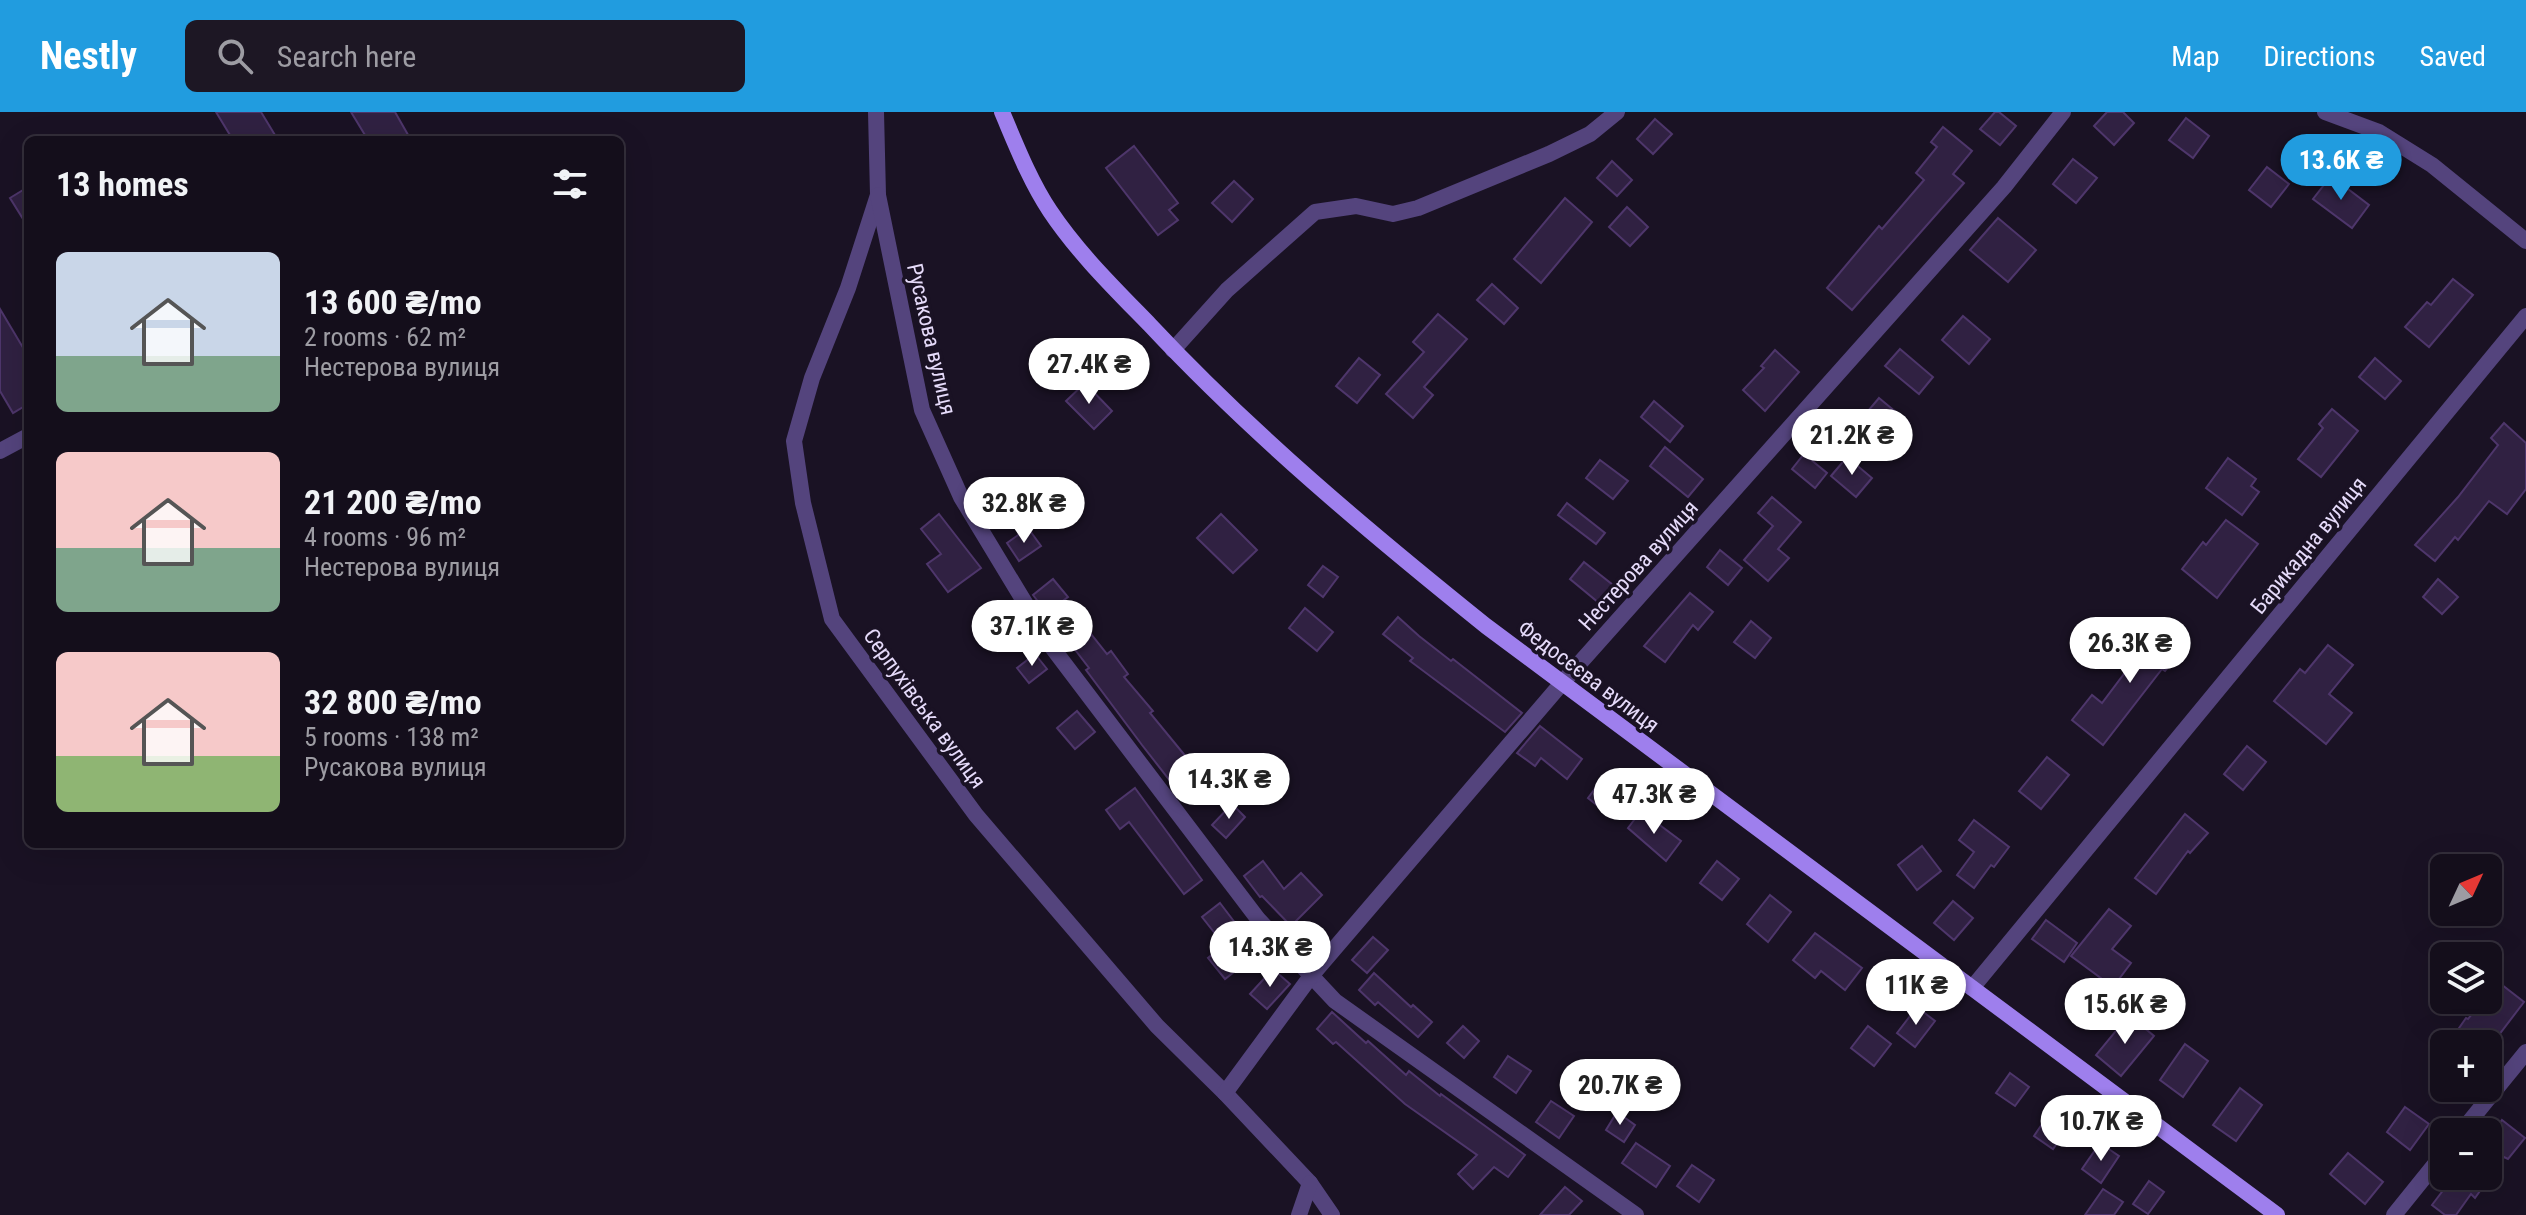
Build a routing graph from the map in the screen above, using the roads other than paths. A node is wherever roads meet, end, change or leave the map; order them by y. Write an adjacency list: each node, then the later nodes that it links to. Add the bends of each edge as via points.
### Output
1 (876, 112): 6 (street, Серпухівська вулиця)
2 (1002, 112): 9 (main road, Федосєєва вулиця, via 1049,210)
3 (1617, 112): 9 (street, via 1590,134 1549,154 1418,208 1393,214 1356,206 1315,212 1227,290)
4 (2063, 112): 12 (street, Нестерова вулиця, via 2004,187)
5 (2325, 112): 7 (street, via 2379,132 2432,165)
6 (878, 195): 13 (street, Русакова вулиця, via 922,410 961,497 1051,646 1258,919); 16 (street, Серпухівська вулиця, via 794,441 803,503 832,619 976,815 1157,1026)
7 (2526, 241)
8 (2526, 316): 14 (street, Барикадна вулиця)
9 (1173, 350): 12 (main road, Федосєєва вулиця, via 1388,547)
10 (24, 438): 11 (street)
11 (0, 451)
12 (1562, 683): 13 (street, Нестерова вулиця); 14 (main road, Федосєєва вулиця)
13 (1311, 976): 16 (street, Нестерова вулиця); 22 (street, Русакова вулиця, via 1335,1001)
14 (1972, 988): 23 (main road, Федосєєва вулиця)
15 (2526, 1052): 17 (street)
16 (1225, 1093): 19 (street, Серпухівська вулиця)
17 (2472, 1118)
18 (2430, 1170): 24 (street)
19 (1310, 1183): 20 (street); 21 (street, Серпухівська вулиця)
20 (1299, 1215)
21 (1332, 1215)
22 (1636, 1215)
23 (2277, 1215)
24 (2394, 1215)

